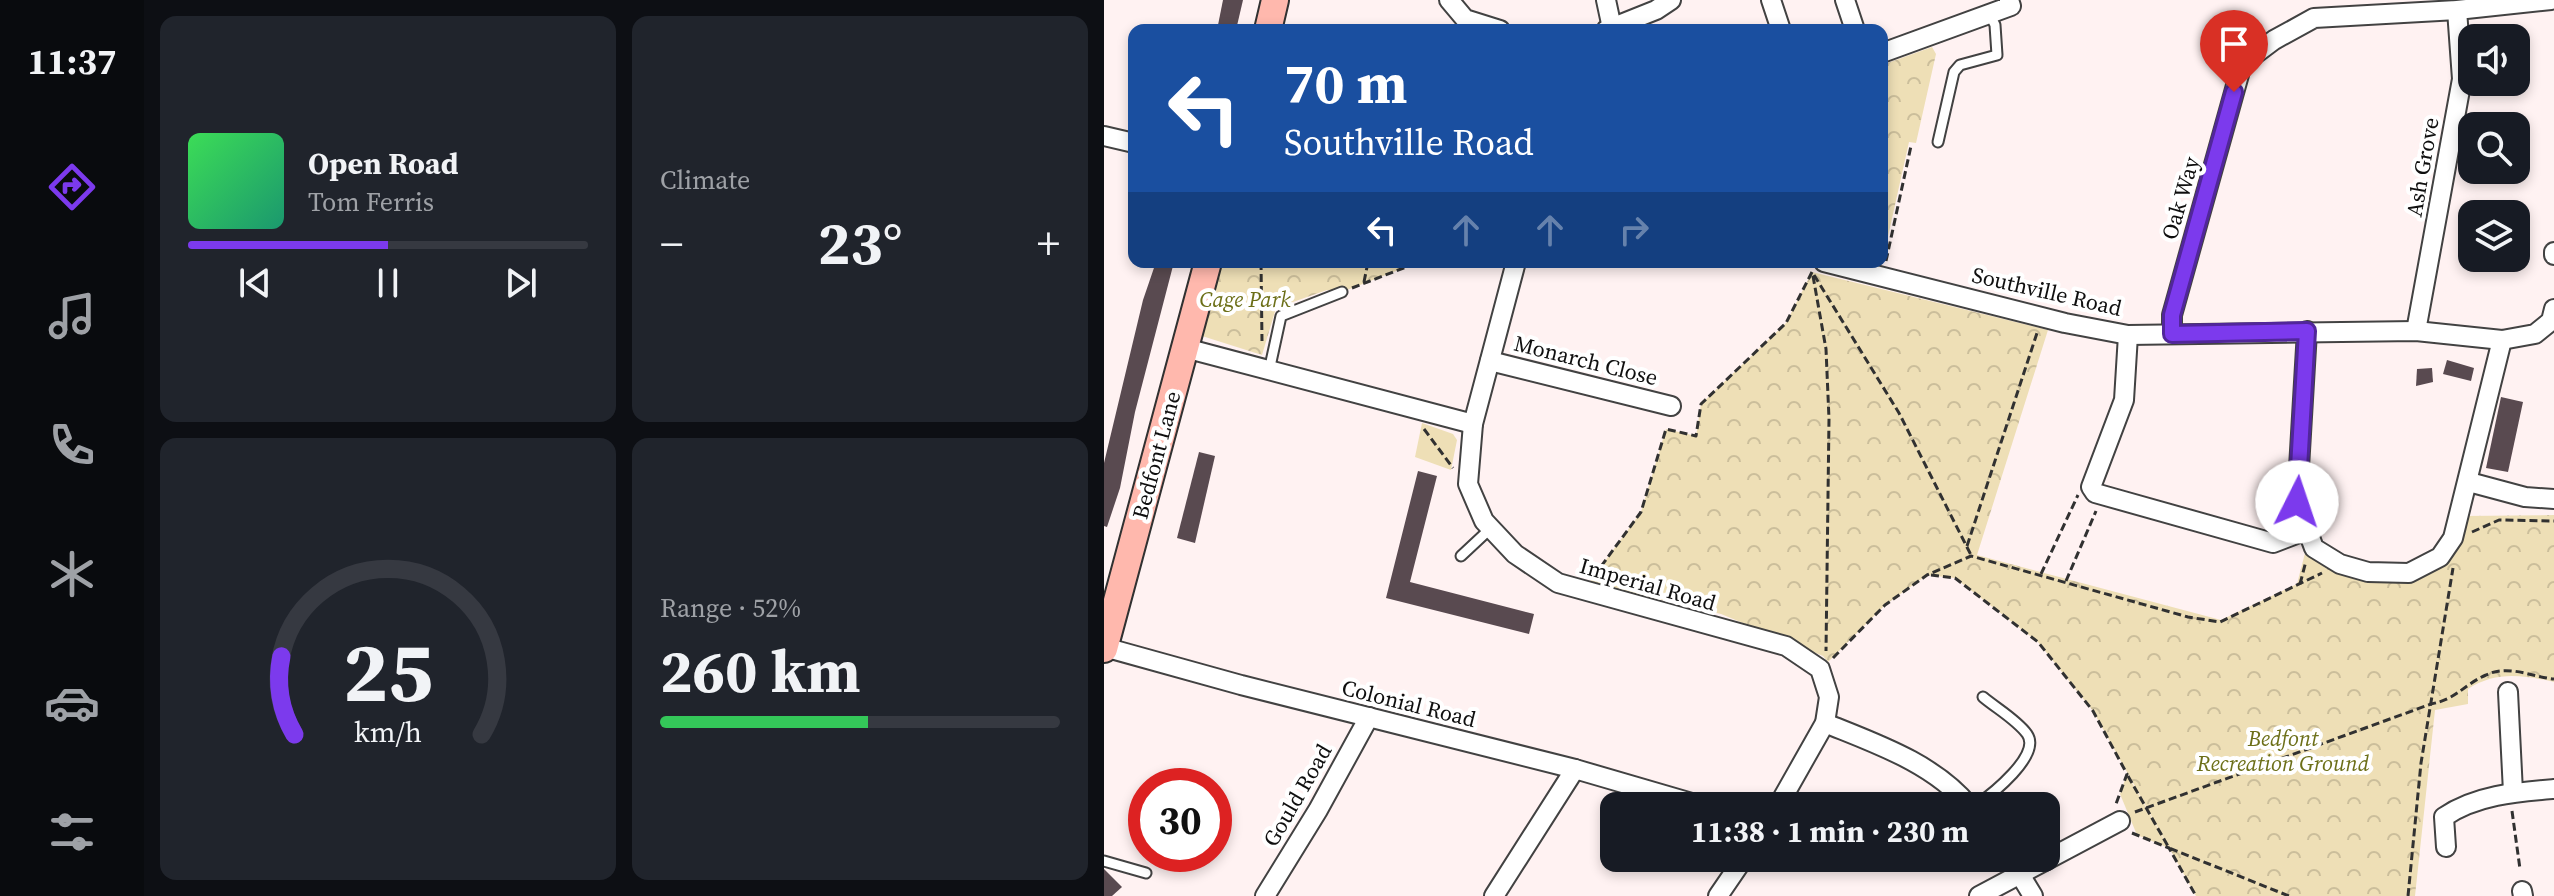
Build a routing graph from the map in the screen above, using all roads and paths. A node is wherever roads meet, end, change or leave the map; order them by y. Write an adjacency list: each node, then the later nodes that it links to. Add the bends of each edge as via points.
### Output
1 (1275, 0): 11 (main road)
2 (1449, 0): 12 (street, via 1465,19)
3 (1606, 0): 13 (street)
4 (1671, 0): 14 (street)
5 (1771, 0): 15 (street)
6 (1845, 0): 16 (street)
7 (2009, 0): 10 (street, via 2011,6)
8 (2551, 0): 9 (street, Oak Way)
9 (2457, 10): 37 (street, Ash Grove, via 2462,79); 38 (street, Oak Way, via 2314,18 2242,64 2172,315)
10 (1990, 15): 17 (street); 20 (lane, via 1997,55 1960,65 1954,72)
11 (1269, 24)
12 (1481, 24)
13 (1608, 24)
14 (1621, 24)
15 (1779, 24)
16 (1853, 24)
17 (1888, 51)
18 (1104, 136): 19 (street)
19 (1128, 142)
20 (1938, 142)
21 (1911, 146): 22 (path)
22 (1888, 251)
23 (1206, 268): 41 (main road, Bedfont Lane)
24 (1261, 268): 43 (path)
25 (1367, 268): 32 (path)
26 (1404, 268): 32 (path)
27 (1514, 268): 42 (street)
28 (1817, 268): 64 (path, via 1786,323 1701,404 1696,436 1666,429 1641,512)
29 (1818, 268): 63 (path, via 1829,419 1827,661 1885,605)
30 (1819, 268): 56 (path)
31 (1822, 268): 39 (street, Southville Road)
32 (1363, 284): 33 (path)
33 (1342, 292): 43 (lane, via 1281,316)
34 (2553, 317): 40 (street, via 2535,334)
35 (2038, 328): 56 (path)
36 (2307, 331): 37 (street, Southville Road); 38 (street, Southville Road); 54 (street, via 2297,502)
37 (2416, 331): 40 (street, Southville Road)
38 (2172, 334): 39 (street, Southville Road)
39 (2128, 335): 50 (street, via 2124,400 2091,487)
40 (2502, 340): 48 (street)
41 (1185, 348): 43 (street); 67 (main road, Bedfont Lane)
42 (1490, 361): 44 (street, Monarch Close); 46 (street)
43 (1265, 363): 46 (street)
44 (1671, 406)
45 (1418, 419): 47 (path)
46 (1473, 424): 53 (street, Imperial Road, via 1468,484)
47 (1458, 474)
48 (2469, 482): 51 (street); 57 (street, via 2453,538 2440,557 2409,573 2368,572 2340,564)
49 (2078, 496): 62 (path)
50 (2103, 496): 54 (street, via 2273,543); 65 (path)
51 (2554, 499)
52 (2554, 521): 55 (path, via 2499,520)
53 (1491, 528): 58 (lane); 73 (street, Imperial Road, via 1515,554 1558,583 1786,646 1820,669 1829,697)
54 (2307, 530): 57 (street)
55 (2465, 536)
56 (1967, 546): 59 (path)
57 (2314, 548): 66 (path, via 2308,550)
58 (1461, 556)
59 (1971, 556): 62 (path); 63 (path)
60 (2454, 564): 71 (path)
61 (2332, 569): 66 (path)
62 (2041, 574): 65 (path)
63 (1927, 575): 75 (path, via 1955,578 2038,642 2093,711)
64 (1592, 579)
65 (2066, 581): 66 (path, via 2220,622)
66 (2300, 584)
67 (1104, 648): 72 (street, Colonial Road)
68 (2554, 679): 71 (path, via 2527,672 2487,674 2452,700)
69 (2508, 692): 81 (street)
70 (1983, 697): 80 (lane, via 2028,735 2031,746 2027,758)
71 (2431, 704): 82 (path); 100 (path)
72 (1369, 717): 74 (street, Colonial Road); 93 (street, Gould Road)
73 (1825, 723): 78 (street, Imperial Road); 79 (street, via 1895,752)
74 (1575, 769): 77 (street, Colonial Road); 94 (street)
75 (2127, 774): 82 (path); 83 (path, via 2112,816)
76 (2554, 789): 81 (street)
77 (1654, 792)
78 (1786, 792)
79 (1955, 792)
80 (1988, 792)
81 (2516, 797): 85 (street, via 2457,808 2444,817); 88 (path, via 2512,812)
82 (2146, 806): 83 (path); 86 (path)
83 (2120, 821): 84 (street); 86 (path, via 2121,829)
84 (2060, 846)
85 (2446, 847)
86 (2169, 848): 98 (path); 99 (path)
87 (1104, 861): 92 (lane)
88 (2520, 869)
89 (1734, 872): 95 (street)
90 (2007, 872): 96 (street)
91 (2019, 872): 97 (street)
92 (1146, 873)
93 (1265, 896)
94 (1494, 896)
95 (1718, 896)
96 (1979, 896)
97 (2033, 896)
98 (2196, 896)
99 (2289, 896)
100 (2408, 896)

